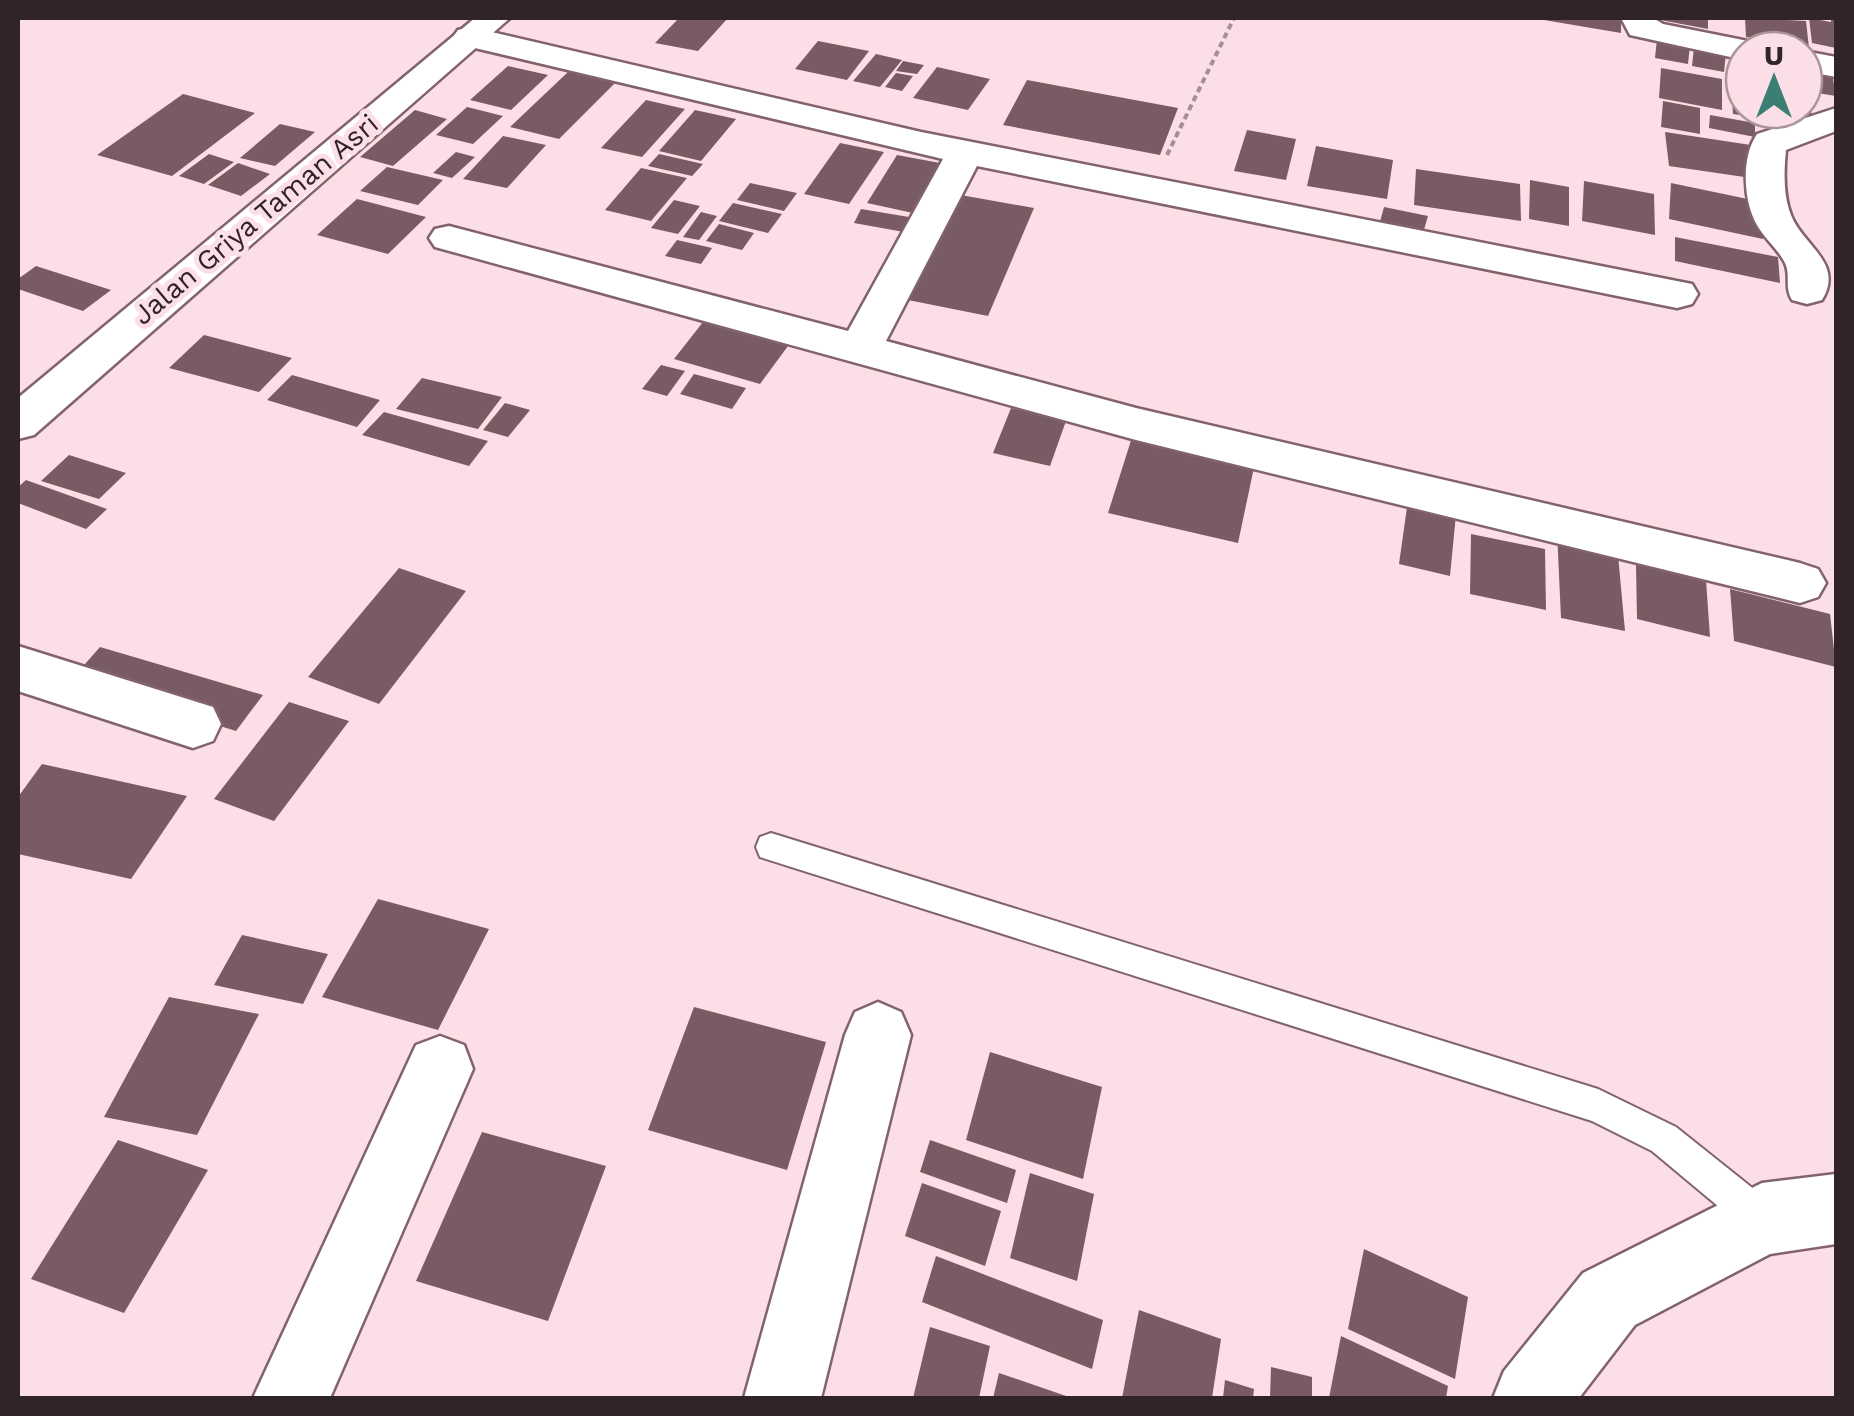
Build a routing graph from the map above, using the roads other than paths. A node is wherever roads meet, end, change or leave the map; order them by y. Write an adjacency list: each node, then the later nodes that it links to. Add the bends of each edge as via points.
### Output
1 (1637, 18): 3 (street, via 1655,33)
2 (482, 27): 5 (street); 10 (street, Jalan Griya Taman Asri)
3 (1724, 46)
4 (1836, 119): 7 (street, via 1770,142 1764,158 1768,206 1810,273)
5 (964, 154): 8 (street); 9 (street)
6 (448, 238): 9 (street)
7 (1806, 290)
8 (1677, 294)
9 (860, 350): 11 (street, via 1136,424)
10 (18, 422)
11 (1800, 584)
12 (18, 669): 13 (street)
13 (193, 724)
14 (771, 847): 18 (lane, via 1598,1106 1664,1139)
15 (878, 1035): 20 (street)
16 (440, 1069): 19 (street)
17 (1836, 1209): 18 (street)
18 (1762, 1219): 21 (street, via 1609,1299)
19 (291, 1398)
20 (782, 1398)
21 (1530, 1398)

